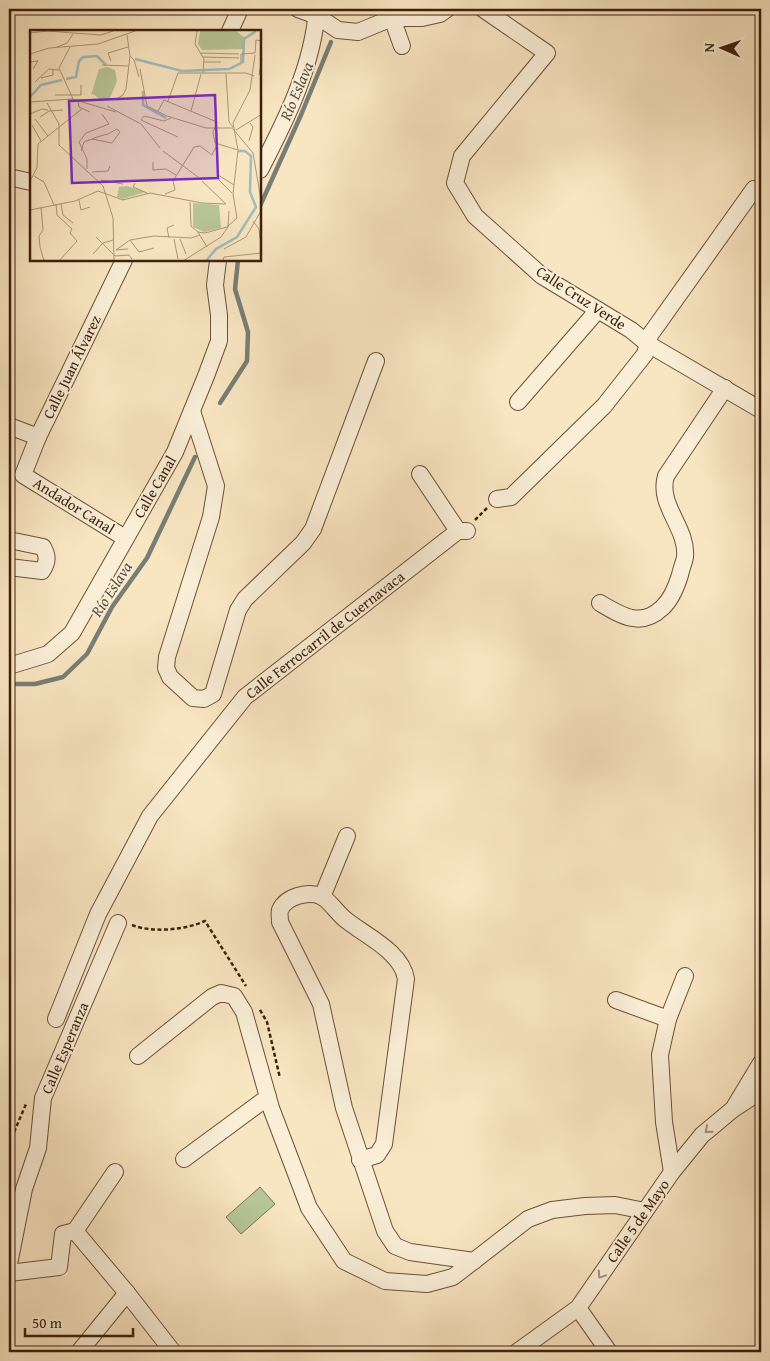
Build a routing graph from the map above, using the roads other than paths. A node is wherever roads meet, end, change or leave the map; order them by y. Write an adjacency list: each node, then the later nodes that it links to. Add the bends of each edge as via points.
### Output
1 (240, 9): 7 (street)
2 (298, 9): 5 (street)
3 (447, 9): 6 (street, via 422,18)
4 (483, 9): 15 (street, Calle Cruz Verde, via 547,53 462,156 455,183 475,216 542,276)
5 (317, 12): 6 (street, via 338,30 358,32); 9 (street, via 298,93)
6 (392, 18): 8 (street)
7 (230, 30)
8 (402, 46)
9 (261, 168)
10 (9, 177): 11 (street)
11 (30, 182)
12 (754, 189): 16 (street, via 650,335)
13 (124, 261): 23 (street, Calle Juan Álvarez)
14 (218, 261): 21 (street, Calle Canal, via 215,285 220,315 219,341)
15 (598, 310): 16 (street, Calle Cruz Verde); 19 (street)
16 (648, 344): 18 (street, Calle Cruz Verde); 26 (street, via 645,354 604,406 511,497)
17 (376, 361): 21 (street, via 313,529 303,543 245,599 238,610 213,694 204,699 193,698 170,677 166,668 216,486)
18 (725, 388): 20 (street, Calle Cruz Verde); 30 (street, via 666,476 664,493 682,536 685,556 669,602 651,618 636,619)
19 (518, 402)
20 (761, 410)
21 (192, 411): 27 (street, Calle Canal, via 175,452)
22 (9, 426): 23 (street)
23 (38, 438): 25 (street, Calle Juan Álvarez)
24 (420, 474): 37 (street, Calle Ferrocarril de Cuernavaca, via 462,531 245,697 150,816 98,914)
25 (23, 475): 27 (street, Andador Canal)
26 (497, 499)
27 (125, 538): 31 (street, Calle Canal, via 72,633 48,654)
28 (9, 540): 29 (street, via 43,547 47,555 42,571)
29 (9, 567)
30 (600, 603)
31 (9, 666)
32 (347, 836): 33 (street)
33 (322, 897): 45 (street, via 306,893 288,901 280,911 280,922 321,1004 344,1108); 45 (street, via 346,920 384,948 405,971 384,1144 377,1155)
34 (118, 923): 51 (street, Calle Esperanza, via 43,1098 38,1148 24,1189)
35 (685, 976): 38 (street)
36 (616, 1000): 38 (street)
37 (56, 1018)
38 (668, 1019): 47 (street, via 660,1055 664,1122)
39 (138, 1056): 42 (street, via 212,997 221,993 234,996 244,1012)
40 (761, 1063): 43 (street)
41 (761, 1091): 43 (street, Calle 5 de Mayo)
42 (268, 1097): 44 (street); 50 (street, via 309,1208 344,1261 385,1281 428,1284 453,1277)
43 (732, 1110): 47 (street, Calle 5 de Mayo, one-way to 47, via 702,1135)
44 (184, 1159)
45 (360, 1160): 50 (street, via 385,1231 394,1246 410,1252)
46 (115, 1172): 49 (street)
47 (672, 1172): 48 (street, Calle 5 de Mayo)
48 (645, 1211): 50 (street, via 615,1205 552,1210 528,1220); 54 (street, Calle 5 de Mayo, one-way to 54)
49 (74, 1231): 52 (street, via 63,1234 59,1267); 53 (street)
50 (474, 1261)
51 (9, 1264)
52 (9, 1273)
53 (127, 1293): 55 (street); 56 (street)
54 (578, 1308): 57 (street, Calle 5 de Mayo); 58 (street)
55 (80, 1352)
56 (173, 1352)
57 (517, 1352)
58 (609, 1352)

